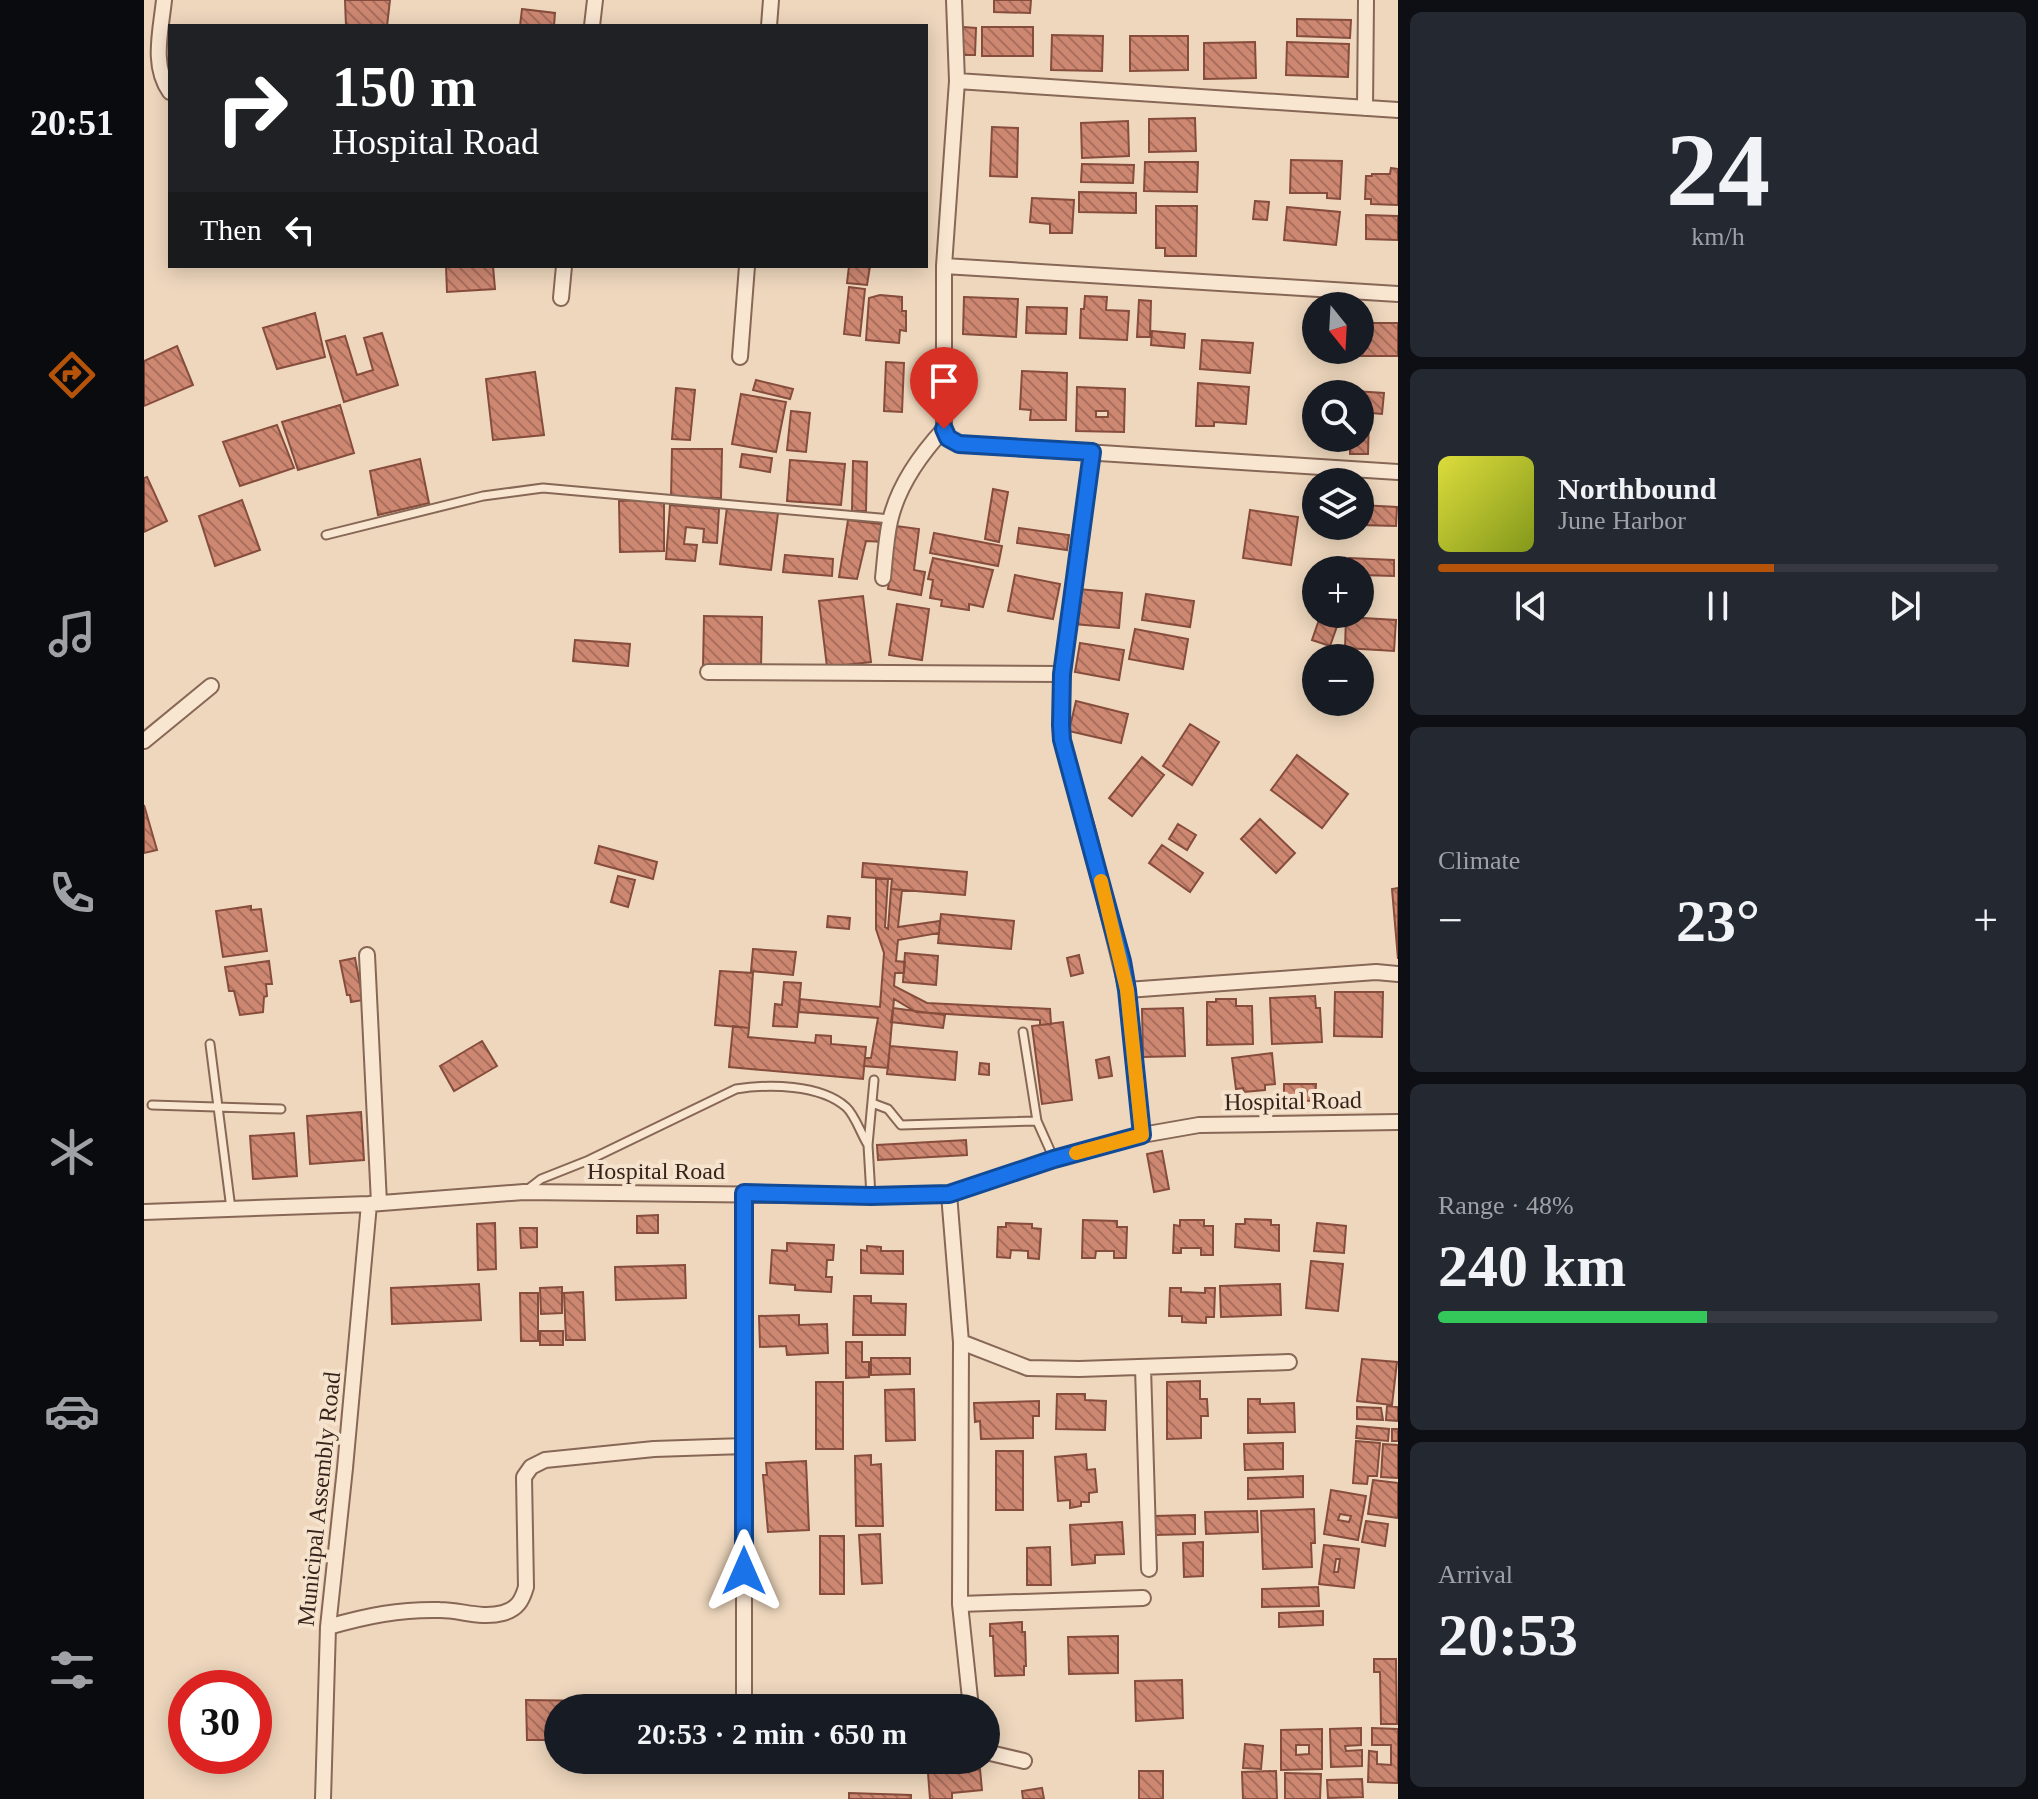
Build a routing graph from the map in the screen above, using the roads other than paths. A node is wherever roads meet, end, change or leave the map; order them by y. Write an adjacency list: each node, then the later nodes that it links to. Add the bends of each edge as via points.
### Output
1 (164, 0): 9 (street)
2 (595, 0): 6 (street)
3 (771, 0): 7 (street)
4 (954, 0): 10 (street)
5 (1366, 0): 12 (street)
6 (592, 24)
7 (769, 24)
8 (144, 77): 9 (street)
9 (161, 78): 11 (street)
10 (957, 81): 12 (street); 14 (street)
11 (168, 89)
12 (1365, 108): 13 (street)
13 (1398, 110)
14 (944, 266): 17 (street); 20 (street)
15 (564, 268): 18 (street)
16 (747, 268): 19 (street)
17 (1398, 294)
18 (561, 298)
19 (740, 357)
20 (944, 429): 21 (street, via 959,444); 23 (street, via 923,451)
21 (1092, 452): 22 (street); 27 (street)
22 (1398, 472)
23 (891, 519): 24 (lane, via 543,488 483,496); 25 (street)
24 (326, 535)
25 (883, 578)
26 (708, 672): 27 (street)
27 (1062, 674): 32 (street, via 1062,740)
28 (211, 686): 29 (street)
29 (144, 741)
30 (367, 955): 49 (street, Municipal Assembly Road)
31 (1398, 974): 32 (street)
32 (1127, 990): 42 (street)
33 (1023, 1032): 40 (lane)
34 (210, 1044): 38 (lane)
35 (874, 1080): 36 (lane)
36 (872, 1103): 40 (lane, via 888,1109 901,1125); 43 (lane)
37 (152, 1105): 38 (lane)
38 (218, 1107): 39 (lane); 51 (lane)
39 (281, 1109)
40 (1037, 1121): 44 (lane)
41 (1398, 1122): 42 (street, Hospital Road, via 1199,1125)
42 (1142, 1135): 44 (street, Hospital Road)
43 (868, 1145): 45 (lane, via 847,1108 831,1098 763,1085 736,1089 541,1179); 48 (lane)
44 (1054, 1159): 47 (street, Hospital Road)
45 (524, 1192): 46 (street, Hospital Road); 49 (street, Hospital Road)
46 (744, 1193): 48 (street, Hospital Road); 55 (street)
47 (949, 1194): 48 (street, Hospital Road); 52 (street)
48 (871, 1196)
49 (374, 1204): 51 (street, Hospital Road); 59 (street, Municipal Assembly Road)
50 (144, 1209): 51 (street, Hospital Road)
51 (231, 1209)
52 (961, 1342): 54 (street, via 1028,1368); 58 (street)
53 (1289, 1362): 54 (street)
54 (1143, 1367): 56 (street)
55 (744, 1446): 59 (street, via 545,1460 524,1477 526,1587 517,1607 482,1616 403,1610); 60 (street)
56 (1149, 1569)
57 (1143, 1598): 58 (street)
58 (960, 1604): 61 (street)
59 (328, 1627): 64 (street, Municipal Assembly Road)
60 (744, 1694)
61 (970, 1694)
62 (1000, 1755): 63 (street)
63 (1024, 1761)
64 (323, 1799)

